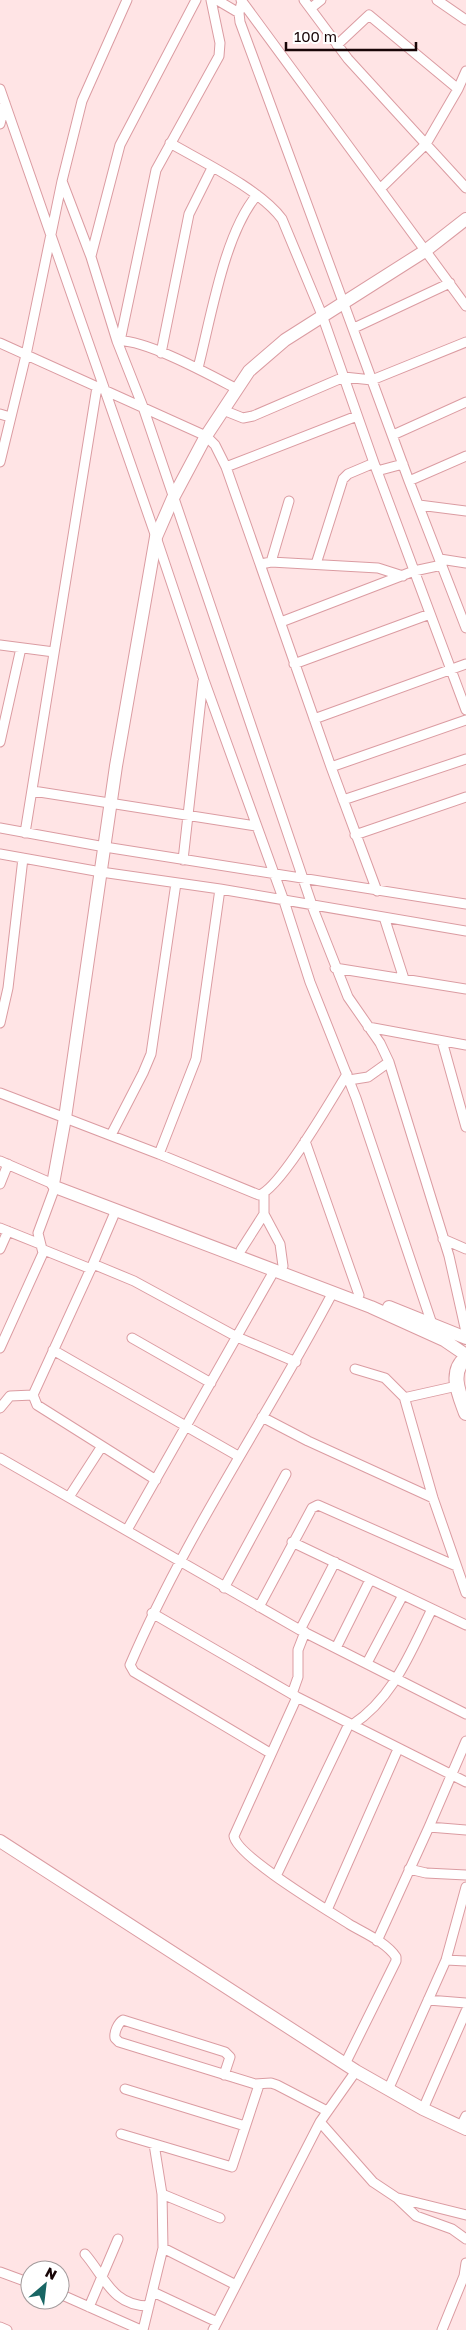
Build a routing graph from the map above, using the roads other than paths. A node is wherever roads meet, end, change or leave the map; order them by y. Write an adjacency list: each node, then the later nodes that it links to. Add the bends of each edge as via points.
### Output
1 (127, 0): 21 (street, via 82,102)
2 (196, 0): 28 (street, via 120,145)
3 (211, 0): 18 (street, via 220,43 219,56)
4 (217, 0): 10 (street)
5 (241, 0): 10 (street); 22 (street)
6 (304, 0): 9 (street)
7 (321, 0): 9 (street)
8 (437, 0): 11 (street)
9 (310, 8): 12 (street)
10 (239, 13): 30 (street)
11 (466, 20)
12 (337, 45): 15 (street, via 369,15); 19 (street)
13 (466, 71): 15 (street)
14 (0, 89): 16 (street)
15 (458, 89): 19 (street)
16 (5, 103): 17 (street); 26 (street)
17 (0, 124)
18 (170, 143): 20 (street); 34 (street, via 155,174)
19 (426, 144): 22 (street); 23 (street)
20 (212, 168): 24 (street); 37 (street, via 189,214)
21 (62, 181): 26 (street); 28 (street)
22 (380, 188): 27 (street)
23 (466, 188)
24 (257, 194): 32 (street, via 282,219); 39 (street, via 241,218 230,244)
25 (466, 218): 27 (main road)
26 (51, 232): 38 (street); 42 (street)
27 (425, 251): 29 (street); 30 (main road)
28 (91, 257): 34 (street)
29 (450, 283): 31 (street); 33 (street)
30 (345, 302): 32 (main road); 33 (street)
31 (466, 306)
32 (322, 315): 40 (street); 43 (main road, via 285,340 249,372)
33 (354, 328): 41 (street)
34 (118, 341): 37 (street); 45 (street)
35 (466, 342): 41 (street)
36 (0, 343): 38 (street)
37 (161, 353): 39 (street)
38 (26, 354): 42 (street); 49 (street)
39 (198, 368): 43 (street)
40 (344, 377): 41 (street); 46 (street, via 253,416 243,418); 48 (street)
41 (372, 380): 50 (street)
42 (101, 389): 45 (street); 62 (street); 75 (street)
43 (237, 389): 46 (main road)
44 (466, 402): 50 (street)
45 (142, 407): 51 (street); 58 (street)
46 (223, 410): 51 (main road)
47 (0, 414): 49 (street)
48 (357, 416): 55 (street); 56 (street)
49 (10, 417): 53 (street)
50 (393, 435): 54 (street)
51 (206, 436): 55 (street, via 215,445); 58 (main road)
52 (466, 456): 57 (street)
53 (0, 462)
54 (403, 464): 56 (street); 57 (street)
55 (226, 467): 66 (street)
56 (376, 467): 67 (street, via 348,474 343,479); 68 (street)
57 (409, 481): 60 (street)
58 (173, 498): 62 (main road); 101 (street)
59 (289, 501): 63 (street)
60 (419, 505): 61 (street); 64 (street)
61 (466, 512)
62 (156, 537): 79 (street); 89 (main road)
63 (271, 562): 66 (street); 67 (street)
64 (441, 562): 65 (street); 68 (street); 72 (street)
65 (466, 563)
66 (261, 564): 71 (street)
67 (316, 564): 69 (street, via 384,569)
68 (414, 571): 69 (street); 70 (street)
69 (404, 576): 71 (street)
70 (430, 614): 76 (street); 78 (street)
71 (281, 622): 76 (street)
72 (466, 628)
73 (0, 645): 74 (street)
74 (21, 648): 75 (street); 83 (street)
75 (54, 652): 86 (street)
76 (294, 664): 81 (street)
77 (466, 664): 78 (street)
78 (451, 669): 80 (street); 81 (street)
79 (204, 680): 90 (street); 91 (street)
80 (466, 710)
81 (314, 719): 85 (street)
82 (466, 720): 85 (street)
83 (0, 742)
84 (466, 759): 88 (street)
85 (331, 768): 88 (street)
86 (33, 791): 89 (street); 93 (street)
87 (466, 797): 94 (street)
88 (343, 800): 94 (street)
89 (111, 803): 90 (street); 95 (main road)
90 (188, 816): 91 (street); 98 (street)
91 (256, 826): 100 (street)
92 (0, 828): 93 (street)
93 (25, 833): 95 (street)
94 (355, 835): 104 (street)
95 (105, 847): 98 (street); 99 (main road)
96 (0, 854): 97 (street)
97 (23, 858): 99 (street); 113 (street, via 8,988)
98 (183, 860): 100 (street)
99 (101, 872): 102 (street); 121 (main road)
100 (274, 874): 101 (street); 105 (street)
101 (303, 879): 104 (street); 106 (street)
102 (176, 883): 103 (street); 123 (street, via 151,1054)
103 (220, 889): 105 (street); 125 (street, via 196,1059)
104 (377, 891): 107 (street)
105 (284, 901): 106 (street); 118 (street, via 310,982)
106 (311, 904): 108 (street); 110 (street)
107 (466, 904)
108 (384, 917): 109 (street); 111 (street)
109 (466, 931)
110 (335, 968): 111 (street); 114 (street, via 348,997)
111 (404, 979): 112 (street)
112 (466, 989)
113 (0, 1023)
114 (368, 1026): 115 (street); 117 (street)
115 (442, 1041): 116 (street); 120 (street)
116 (466, 1045)
117 (389, 1062): 118 (street, via 368,1077); 133 (street)
118 (348, 1077): 124 (street); 142 (street)
119 (0, 1093): 121 (street)
120 (463, 1108): 122 (street)
121 (65, 1118): 123 (street); 128 (main road)
122 (466, 1127)
123 (111, 1135): 125 (street)
124 (305, 1141): 129 (street); 141 (street)
125 (159, 1154): 129 (street, via 254,1195)
126 (4, 1163): 127 (street); 128 (street)
127 (0, 1184)
128 (54, 1186): 130 (main road); 134 (street, via 38,1233); 137 (main road, via 56,1181 67,1184)
129 (264, 1194): 131 (street)
130 (116, 1210): 138 (street); 139 (main road)
131 (264, 1214): 137 (street); 139 (street, via 280,1244)
132 (4, 1230): 134 (street); 135 (street)
133 (443, 1239): 136 (street); 143 (street)
134 (42, 1247): 138 (street); 146 (street)
135 (0, 1249)
136 (466, 1249)
137 (241, 1250): 139 (main road)
138 (92, 1266): 144 (street, via 134,1281); 148 (street)
139 (279, 1268): 140 (main road); 141 (main road); 144 (street)
140 (333, 1292): 142 (main road); 149 (street)
141 (359, 1295): 142 (main road)
142 (434, 1330): 147 (main road)
143 (466, 1332)
144 (237, 1337): 149 (street); 151 (street)
145 (132, 1338): 151 (street)
146 (0, 1348)
147 (465, 1348): 152 (main road, via 457,1369)
148 (54, 1350): 153 (street); 158 (street)
149 (296, 1362): 157 (street)
150 (355, 1369): 154 (street, via 385,1378)
151 (211, 1383): 158 (street)
152 (457, 1386): 154 (street); 156 (main road)
153 (33, 1395): 155 (street, via 10,1396); 159 (street, via 37,1405)
154 (406, 1398): 165 (street)
155 (0, 1408)
156 (466, 1413)
157 (262, 1417): 160 (street); 165 (street)
158 (187, 1427): 160 (street); 163 (street)
159 (102, 1446): 163 (street); 164 (street)
160 (238, 1456): 168 (street)
161 (0, 1458): 164 (street)
162 (286, 1474): 172 (street)
163 (156, 1480): 166 (street)
164 (69, 1498): 166 (street)
165 (433, 1498): 170 (street)
166 (127, 1530): 168 (street)
167 (292, 1542): 169 (street); 170 (street, via 312,1508 321,1505); 175 (street)
168 (180, 1561): 172 (street); 177 (street)
169 (335, 1562): 171 (street); 179 (street)
170 (456, 1566): 173 (street)
171 (370, 1580): 174 (street); 180 (street)
172 (224, 1588): 175 (street)
173 (466, 1593)
174 (403, 1595): 176 (street); 181 (street)
175 (259, 1607): 179 (street)
176 (432, 1609): 178 (street); 182 (street)
177 (152, 1613): 183 (street); 188 (street, via 130,1665 131,1670)
178 (466, 1626)
179 (303, 1631): 180 (street); 183 (street, via 298,1650)
180 (336, 1648): 181 (street)
181 (367, 1664): 182 (street)
182 (397, 1679): 184 (street); 185 (street, via 377,1706)
183 (295, 1696): 185 (street); 188 (street)
184 (466, 1714)
185 (350, 1724): 187 (street); 196 (street)
186 (466, 1741): 189 (street)
187 (398, 1749): 189 (street); 198 (street)
188 (270, 1753): 196 (street, via 234,1836 239,1847)
189 (452, 1776): 190 (street); 191 (street)
190 (466, 1782)
191 (429, 1827): 192 (street); 194 (street)
192 (466, 1830)
193 (0, 1841): 205 (main road)
194 (409, 1869): 195 (street); 199 (street)
195 (466, 1875)
196 (276, 1876): 198 (street)
197 (466, 1888): 200 (street)
198 (327, 1910): 199 (street)
199 (377, 1941): 205 (street, via 394,1953 396,1961)
200 (446, 1960): 201 (street); 202 (street)
201 (466, 1961)
202 (428, 2000): 203 (street); 209 (street)
203 (466, 2003)
204 (466, 2011): 210 (street)
205 (350, 2068): 209 (main road); 211 (street)
206 (224, 2075): 206 (street, via 230,2056 225,2052 123,2020 116,2030 115,2038 119,2042); 207 (street)
207 (259, 2085): 211 (street, via 278,2085); 214 (street)
208 (125, 2088): 214 (street)
209 (388, 2090): 210 (main road)
210 (423, 2108): 213 (main road)
211 (327, 2111): 212 (street)
212 (320, 2122): 218 (street, via 368,2178); 230 (street)
213 (464, 2124)
214 (245, 2126): 216 (street, via 234,2164 230,2167)
215 (121, 2134): 216 (street)
216 (154, 2144): 217 (street)
217 (162, 2194): 220 (street); 223 (street)
218 (397, 2198): 219 (street); 222 (street, via 416,2216 452,2229)
219 (466, 2215)
220 (220, 2218)
221 (118, 2239): 229 (street)
222 (466, 2239)
223 (162, 2248): 230 (street); 231 (street)
224 (85, 2254): 229 (street)
225 (466, 2264): 227 (street)
226 (0, 2272): 228 (street)
227 (465, 2277): 239 (street)
228 (20, 2279)
229 (102, 2280): 233 (street, via 119,2297 130,2303); 234 (street)
230 (236, 2285): 235 (street)
231 (154, 2292): 233 (street); 235 (street)
232 (70, 2299): 234 (street)
233 (149, 2306): 238 (street)
234 (89, 2308): 238 (street)
235 (215, 2326)
236 (0, 2327): 237 (street)
237 (7, 2330)
238 (142, 2330)
239 (442, 2330)

